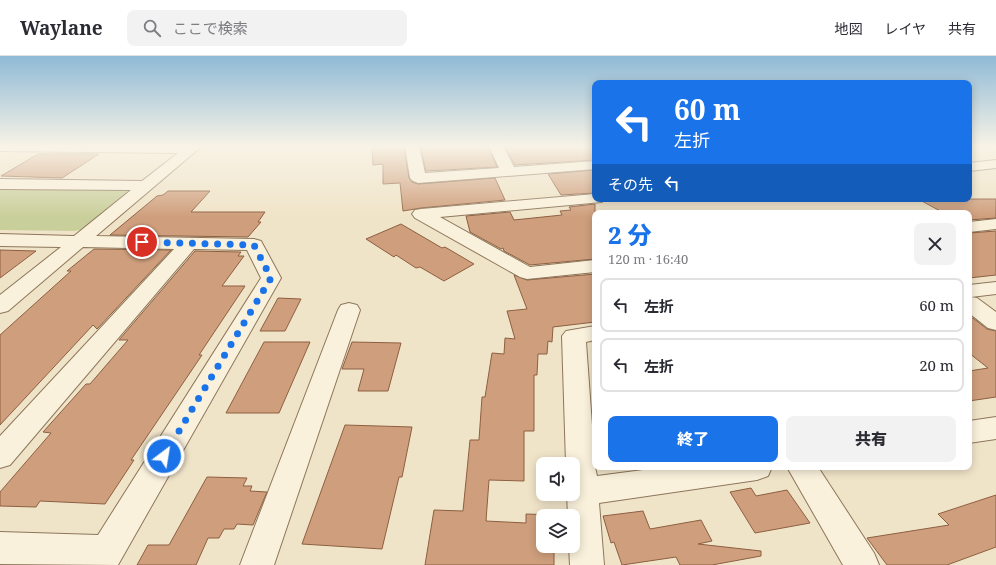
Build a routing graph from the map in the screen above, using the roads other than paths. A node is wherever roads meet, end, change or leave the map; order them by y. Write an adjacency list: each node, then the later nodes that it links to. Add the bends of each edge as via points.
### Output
1 (166, 170): 6 (street)
2 (416, 170): 3 (street, via 418,178)
3 (508, 170): 4 (street)
4 (512, 170)
5 (0, 184): 6 (street)
6 (146, 186): 11 (street)
7 (592, 199): 13 (street, via 420,214 527,273)
8 (996, 224): 9 (street)
9 (972, 227)
10 (0, 240): 11 (street)
11 (79, 241): 12 (street); 16 (street)
12 (190, 243): 23 (street); 28 (street, via 254,245 271,278)
13 (592, 266)
14 (996, 288): 15 (street)
15 (972, 291)
16 (2, 302)
17 (972, 305): 19 (street)
18 (348, 310): 29 (street)
19 (996, 323)
20 (592, 333): 26 (street, via 574,336)
21 (996, 428): 22 (street)
22 (972, 432)
23 (0, 456)
24 (736, 470): 26 (street)
25 (804, 470): 31 (street)
26 (583, 492): 30 (street)
27 (0, 548): 28 (street)
28 (103, 559)
29 (257, 565)
30 (587, 565)
31 (862, 565)

